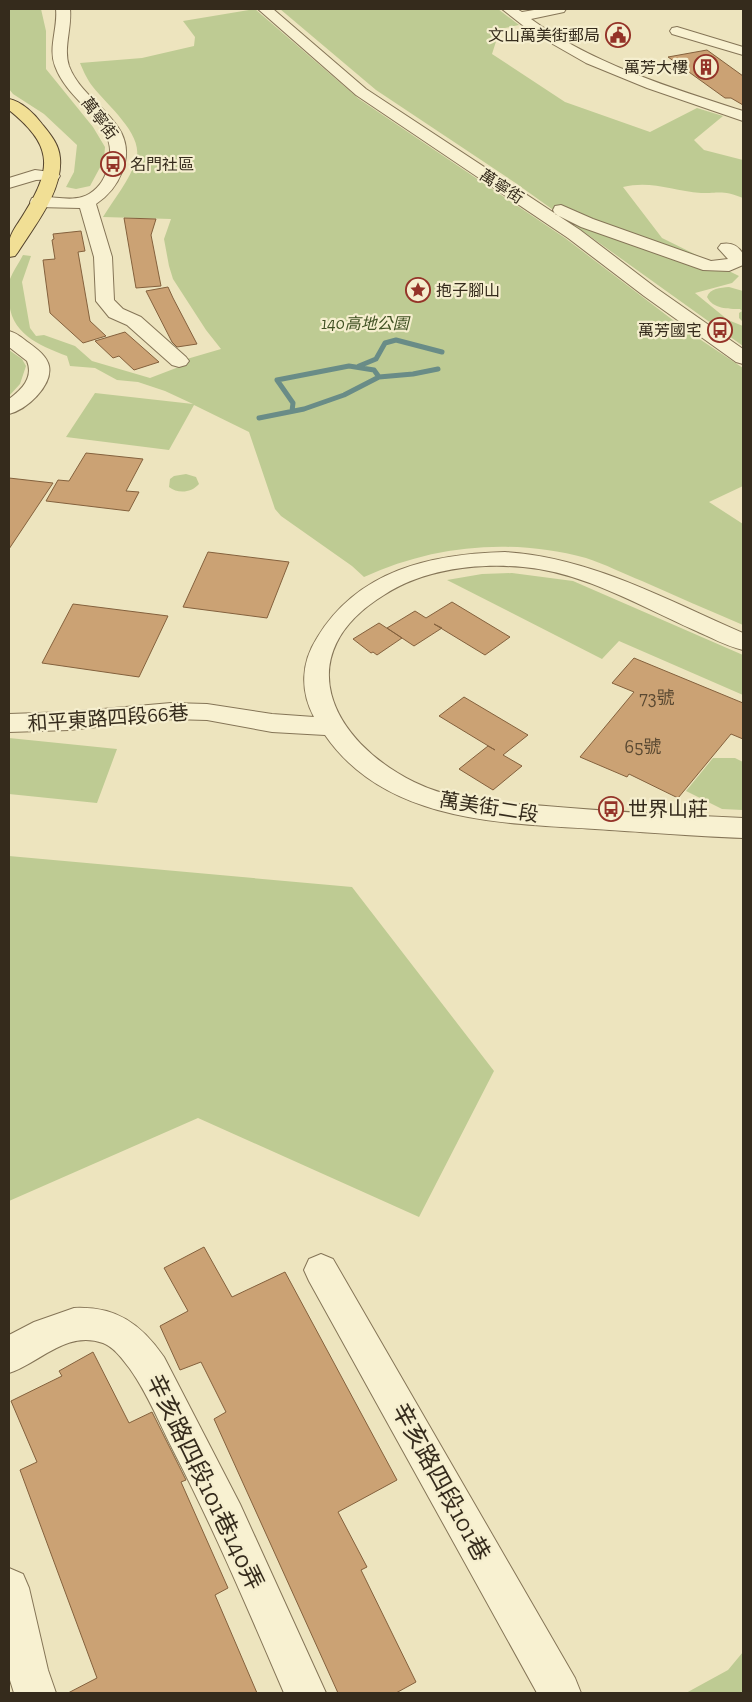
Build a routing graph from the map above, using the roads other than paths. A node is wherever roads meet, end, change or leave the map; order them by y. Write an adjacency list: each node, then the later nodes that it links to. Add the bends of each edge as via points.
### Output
1 (63, 9): 12 (street, 萬寧街, via 62,65 72,84 118,139 121,154 118,167 104,190)
2 (265, 9): 13 (street, 萬寧街, via 361,92)
3 (559, 9): 4 (street)
4 (514, 13): 8 (street, via 554,39 619,72)
5 (677, 31): 6 (street)
6 (743, 51)
7 (9, 103): 9 (main road, via 30,118 45,135 53,154)
8 (743, 116)
9 (52, 176): 10 (street, via 35,175); 11 (main road)
10 (9, 183)
11 (38, 202): 12 (street); 15 (main road)
12 (87, 202): 18 (street, via 103,257 105,301 116,312 134,321)
13 (533, 206): 14 (street, via 559,209 587,223 709,266 729,266 738,261); 17 (street, 萬寧街)
14 (727, 248)
15 (9, 252)
16 (9, 337): 19 (street, via 35,359 40,371 30,391)
17 (743, 358)
18 (179, 361)
19 (9, 408)
20 (743, 642): 21 (street, 萬美街二段, via 566,566 506,559 448,564 394,580 369,593 337,624 317,660 315,679)
21 (327, 717): 22 (street, 和平東路四段66巷, via 272,723 207,712 171,712); 23 (street, 萬美街二段, via 352,750 394,784 450,805 554,817)
22 (9, 723)
23 (743, 828)
24 (321, 1270): 29 (street, 辛亥路四段101巷)
25 (9, 1356): 28 (street, 辛亥路四段101巷140弄, via 44,1333 70,1325 97,1325 118,1332 134,1346 159,1383 198,1458)
26 (9, 1588): 27 (street)
27 (27, 1686)
28 (305, 1693)
29 (560, 1693)

